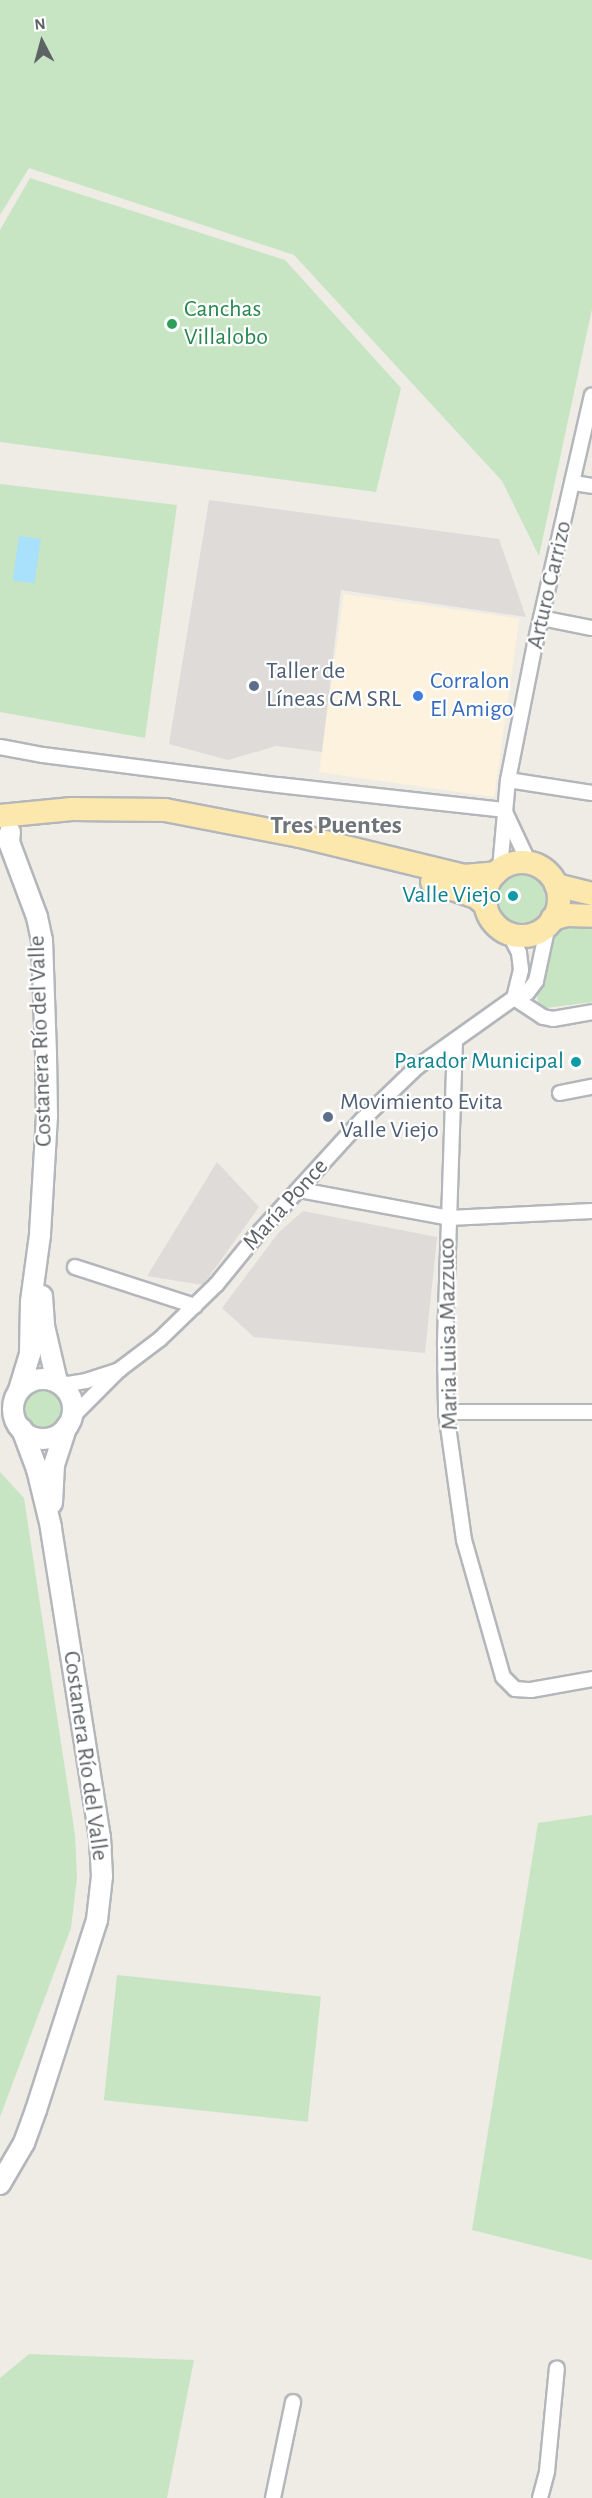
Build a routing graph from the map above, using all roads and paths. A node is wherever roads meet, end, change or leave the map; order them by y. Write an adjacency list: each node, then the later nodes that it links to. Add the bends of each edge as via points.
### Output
1 (592, 395): 2 (street, Arturo Carrizo)
2 (574, 483): 3 (street); 4 (street, Arturo Carrizo)
3 (592, 486)
4 (541, 618): 5 (street); 7 (street, Arturo Carrizo)
5 (592, 628)
6 (0, 747): 10 (street, via 278,785)
7 (508, 780): 8 (street); 10 (street, Arturo Carrizo)
8 (592, 793)
9 (115, 810): 11 (main road, via 72,809); 13 (main road, via 165,810 300,836 464,876); 16 (main road, via 404,873 462,892)
10 (504, 810): 12 (street); 13 (street, Arturo Carrizo, via 503,851)
11 (5, 832): 28 (main road, Costanera Río del Valle, via 37,917 45,972 47,1116)
12 (529, 863): 13 (main road, via 516,862); 14 (main road, via 542,868)
13 (498, 871): 16 (main road, via 488,883)
14 (556, 885): 15 (main road); 18 (main road, via 558,906)
15 (592, 894)
16 (486, 905): 19 (main road, via 490,918)
17 (592, 916): 18 (main road, via 567,915)
18 (550, 922): 19 (main road, via 528,935); 20 (street, María Ponce, via 536,981 527,993)
19 (509, 933): 20 (street, via 519,953 521,970)
20 (514, 998): 21 (street, via 553,1019); 22 (street, María Ponce)
21 (592, 1012)
22 (454, 1040): 25 (street, María Ponce, via 417,1067 363,1119); 27 (street, Maria Luisa Mazzuco)
23 (592, 1087): 24 (street)
24 (560, 1093)
25 (300, 1190): 27 (street); 30 (street, María Ponce)
26 (592, 1211): 27 (street)
27 (449, 1218): 34 (street, Maria Luisa Mazzuco)
28 (39, 1245): 32 (main road, Costanera Río del Valle, via 44,1326); 33 (main road, Costanera Río del Valle, via 31,1302 30,1354)
29 (75, 1267): 30 (street)
30 (195, 1306): 31 (street, María Ponce)
31 (119, 1370): 32 (street, María Ponce, via 86,1381); 36 (street, María Ponce)
32 (59, 1384): 33 (main road, via 37,1379); 36 (main road, via 71,1398)
33 (19, 1390): 37 (main road, via 13,1409)
34 (446, 1412): 35 (street); 39 (street, Maria Luisa Mazzuco, via 464,1540 503,1677 515,1689 531,1690)
35 (592, 1412)
36 (69, 1423): 37 (main road, via 51,1437 33,1437); 38 (main road, Costanera Río del Valle, via 54,1464)
37 (22, 1429): 38 (main road, Costanera Río del Valle, via 34,1457)
38 (51, 1527): 40 (main road, Costanera Río del Valle, via 100,1838 102,1876 94,1930 36,2110 24,2143)
39 (592, 1679)
40 (0, 2184)
41 (557, 2368): 44 (street, via 547,2471)
42 (293, 2402): 43 (street)
43 (273, 2498)
44 (540, 2498)

